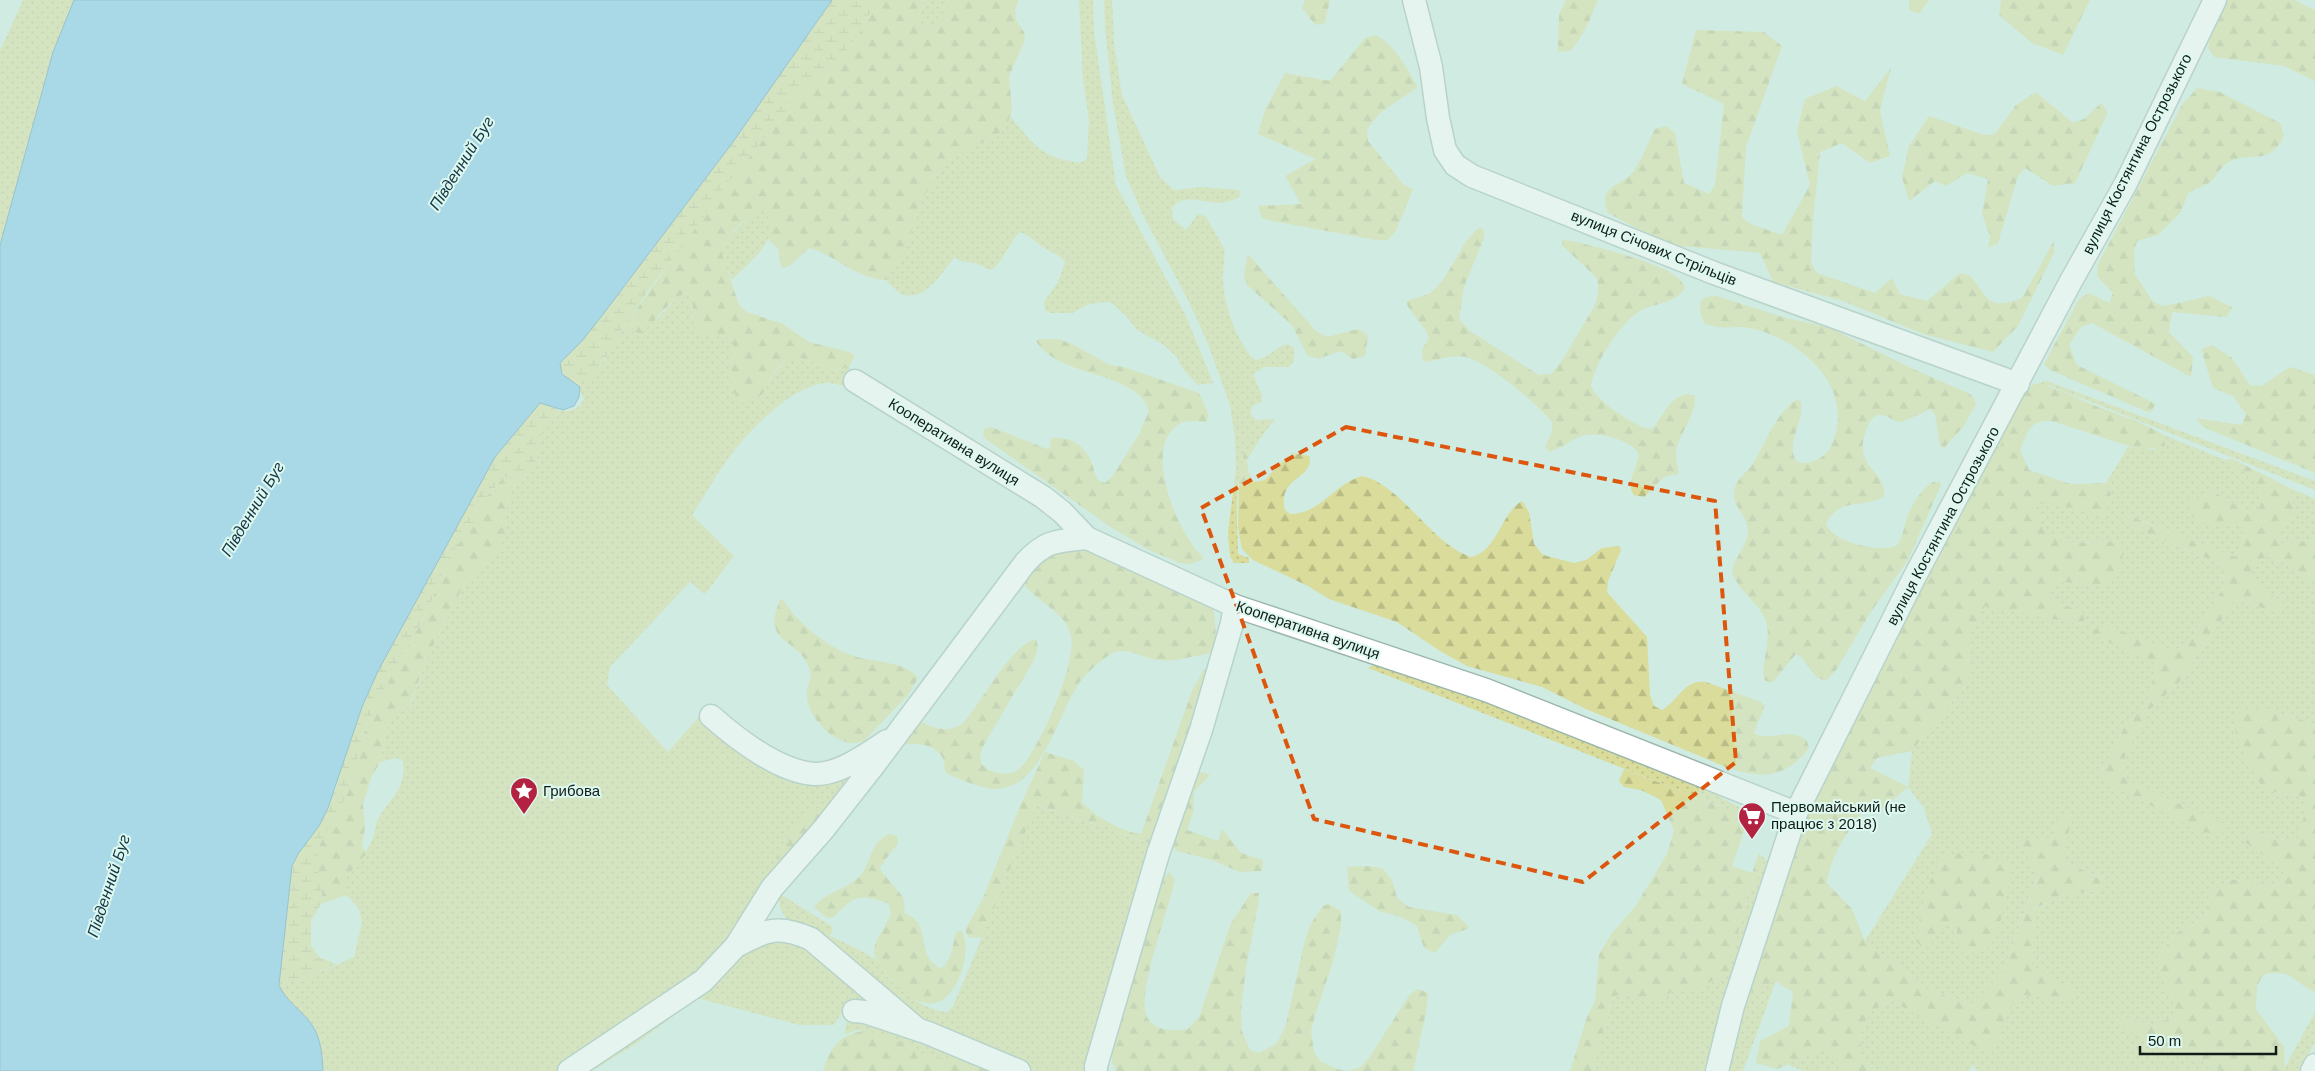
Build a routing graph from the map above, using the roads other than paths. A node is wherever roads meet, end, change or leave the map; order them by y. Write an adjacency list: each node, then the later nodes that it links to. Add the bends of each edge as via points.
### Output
1 (1414, 0): 4 (street, вулиця Січових Стрільців, via 1431,67 1445,150 1455,165 1472,176 1714,273)
2 (2215, 0): 4 (street, вулиця Костянтина Острозького, via 2126,183 2070,281)
3 (855, 381): 5 (street, Кооперативна вулиця, via 1043,497)
4 (2018, 384): 9 (street, вулиця Костянтина Острозького, via 1914,578)
5 (1087, 538): 6 (street, Кооперативна вулиця); 8 (street, via 1047,544 1034,553)
6 (1235, 606): 9 (street, Кооперативна вулиця, via 1486,690); 18 (street, via 1201,730 1158,854)
7 (711, 716): 8 (street, via 772,760 815,774 852,763)
8 (898, 733): 10 (street, via 823,830)
9 (1796, 812): 19 (street, вулиця Костянтина Острозького, via 1733,1006)
10 (772, 888): 11 (street, via 780,916); 12 (street)
11 (791, 930): 12 (street, via 774,930); 14 (street, via 811,939)
12 (736, 946): 16 (street, via 703,982)
13 (854, 1011): 14 (street)
14 (916, 1028): 17 (street)
15 (2315, 1065): 20 (street)
16 (570, 1071)
17 (1019, 1071)
18 (1096, 1071)
19 (1717, 1071)
20 (2312, 1071)

